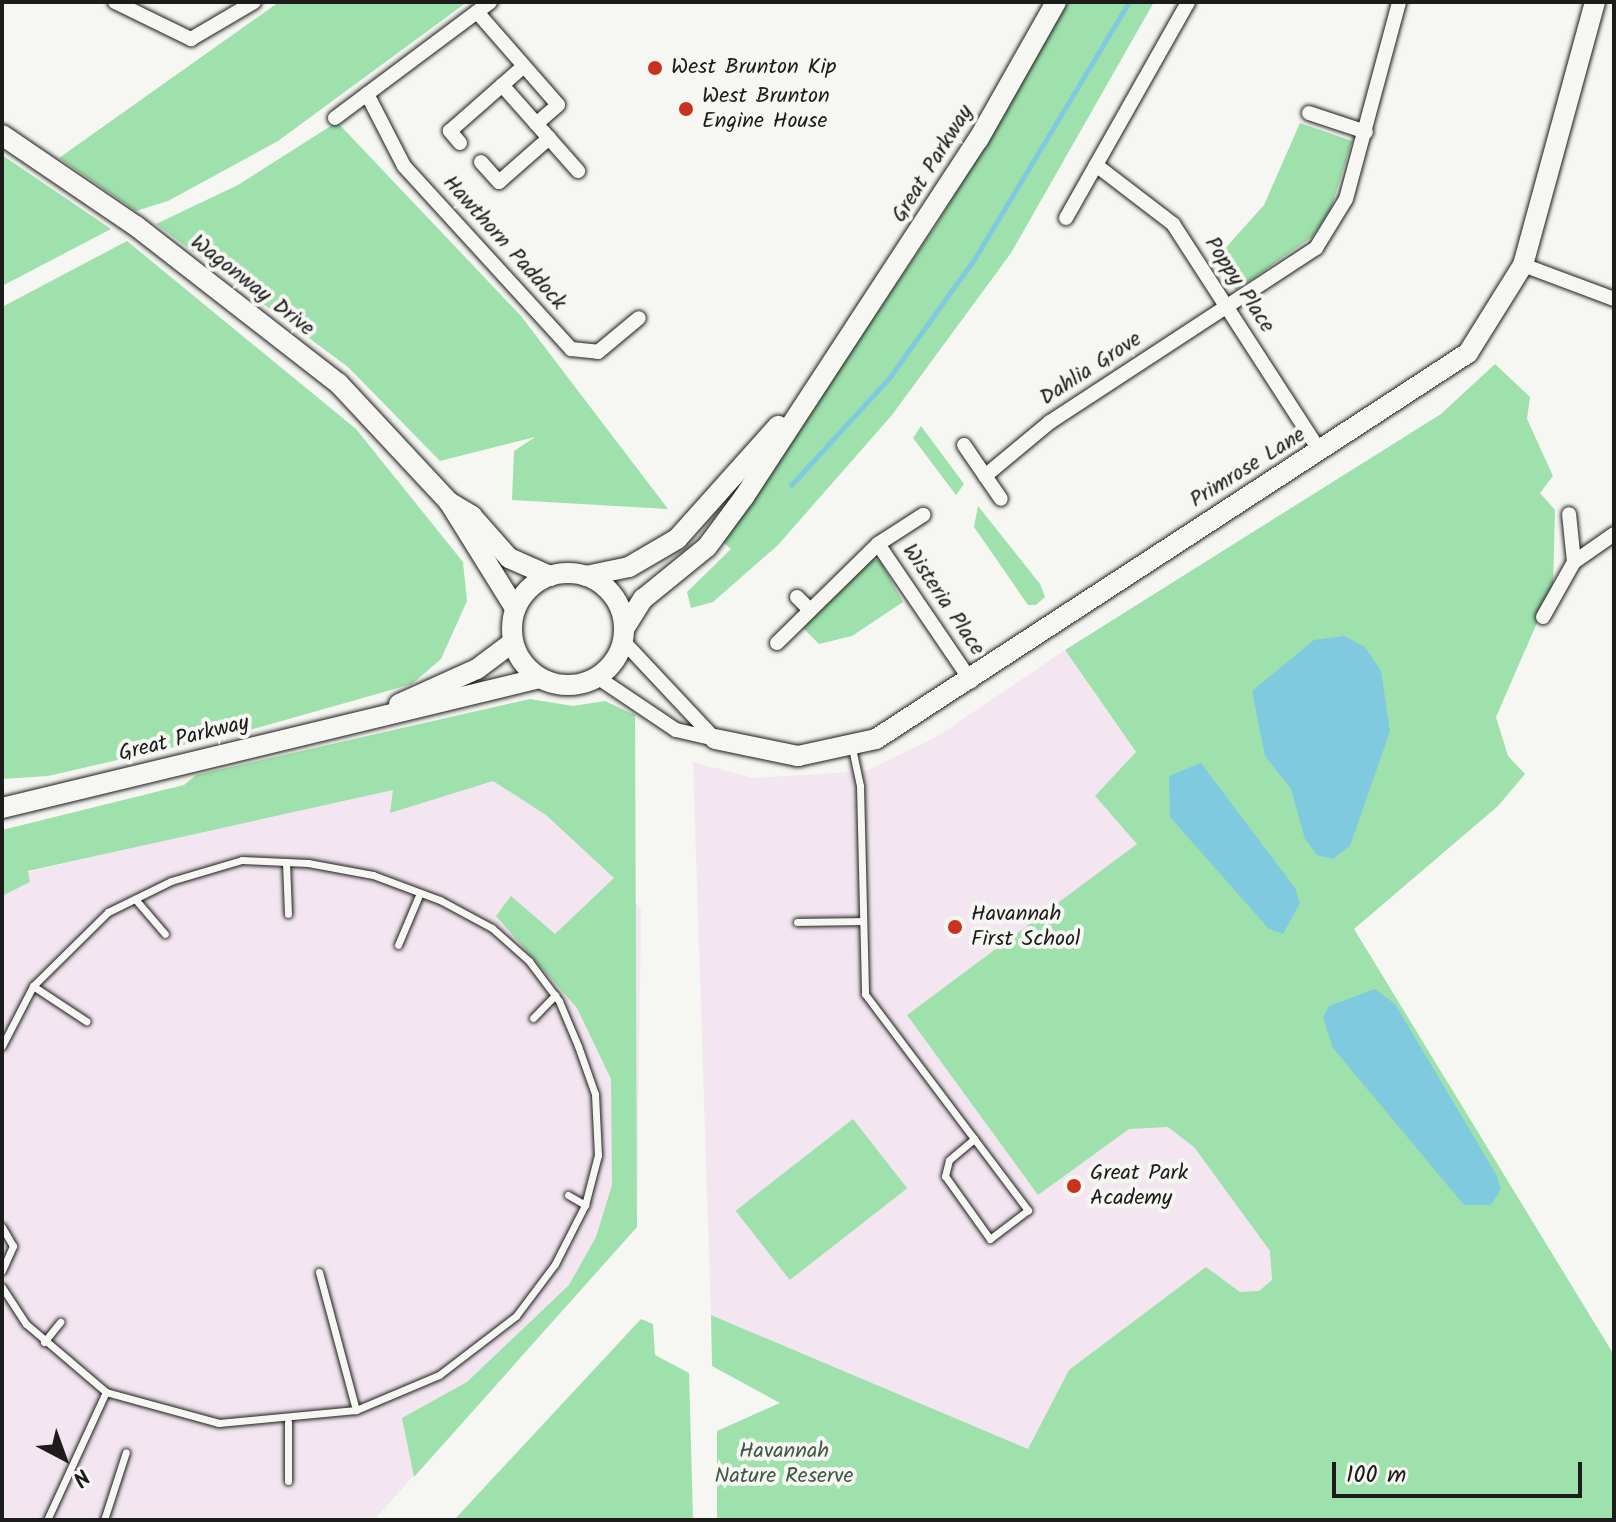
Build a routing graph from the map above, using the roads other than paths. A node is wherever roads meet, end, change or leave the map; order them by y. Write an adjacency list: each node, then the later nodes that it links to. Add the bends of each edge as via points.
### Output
1 (115, 2): 2 (street, via 191,39)
2 (254, 2)
3 (490, 2): 8 (street)
4 (1056, 2): 27 (street, Great Parkway, via 978,140)
5 (1188, 2): 20 (street)
6 (1399, 2): 15 (street, Dahlia Grove)
7 (1595, 2): 23 (street, Primrose Lane)
8 (477, 12): 9 (street); 11 (street)
9 (524, 66): 10 (street); 14 (street, via 558,105)
10 (502, 85): 14 (street); 18 (street, via 450,131)
11 (367, 94): 13 (street); 26 (street, Hawthorn Paddock, via 404,166 571,349 598,352)
12 (1309, 113): 15 (street)
13 (335, 118)
14 (536, 124): 17 (street)
15 (1366, 132): 25 (street, Dahlia Grove, via 1328,233)
16 (2, 135): 32 (street, Wagonway Drive, via 136,226 338,383)
17 (549, 138): 19 (street, via 499,182); 21 (street)
18 (460, 143)
19 (481, 162)
20 (1096, 165): 22 (street); 25 (street, Poppy Place, via 1173,224)
21 (578, 171)
22 (1066, 218)
23 (1523, 265): 24 (street); 29 (street, Primrose Lane, via 1468,353)
24 (1614, 299)
25 (1228, 307): 29 (street, Poppy Place); 30 (street, Dahlia Grove, via 1050,422)
26 (639, 318)
27 (844, 347): 39 (street, Great Parkway, via 677,539 629,567); 44 (street, Great Parkway, via 707,547 643,599)
28 (964, 445): 30 (street)
29 (1320, 451): 49 (street, Primrose Lane, via 1033,633)
30 (985, 476): 31 (street)
31 (1001, 499)
32 (449, 502): 38 (street, Wagonway Drive, via 472,516 509,558); 41 (street, Wagonway Drive)
33 (1569, 514): 37 (street)
34 (923, 515): 36 (street, Wisteria Place)
35 (1614, 534): 37 (street)
36 (878, 544): 42 (street, Wisteria Place); 49 (street, Wisteria Place)
37 (1574, 562): 43 (street)
38 (550, 576): 39 (street, Great Parkway); 41 (street)
39 (586, 576): 44 (street, via 614,597)
40 (797, 597): 42 (street)
41 (515, 608): 45 (street)
42 (810, 610): 46 (street, Wisteria Place)
43 (1543, 617)
44 (623, 635): 47 (street, Great Parkway); 51 (street)
45 (513, 642): 48 (street); 50 (street, Great Parkway, via 477,669)
46 (777, 643)
47 (597, 677): 48 (street, Great Parkway, via 563,685); 51 (street, Primrose Lane, via 676,730)
48 (540, 678): 50 (street, Great Parkway)
49 (971, 681): 52 (street, Primrose Lane)
50 (377, 714): 53 (street, Great Parkway)
51 (715, 739): 52 (street, Primrose Lane, via 798,756)
52 (852, 748): 58 (lane)
53 (2, 808)
54 (286, 862): 55 (lane, via 373,875); 56 (lane, via 242,860); 57 (lane)
55 (420, 893): 61 (lane); 63 (lane, via 492,928)
56 (135, 899): 60 (lane); 62 (lane, via 64,950)
57 (288, 914)
58 (863, 921): 59 (lane); 67 (lane, via 865,994)
59 (797, 922)
60 (165, 934)
61 (398, 945)
62 (33, 986): 65 (lane); 66 (lane)
63 (555, 995): 64 (lane); 69 (lane, via 595,1094 598,1155)
64 (533, 1018)
65 (86, 1021)
66 (2, 1046)
67 (974, 1139): 67 (lane, via 949,1160 945,1176 990,1239 1028,1210)
68 (568, 1195): 69 (lane)
69 (585, 1205): 77 (lane, via 555,1264 516,1316 439,1375)
70 (2, 1227): 71 (lane, via 13,1246)
71 (2, 1271)
72 (319, 1272): 77 (lane)
73 (2, 1287): 75 (lane)
74 (60, 1322): 75 (lane)
75 (44, 1342): 76 (lane)
76 (106, 1392): 78 (lane, via 219,1423); 81 (lane)
77 (356, 1410): 78 (lane)
78 (288, 1422): 80 (lane)
79 (126, 1452): 82 (lane)
80 (288, 1481)
81 (47, 1520)
82 (104, 1520)

